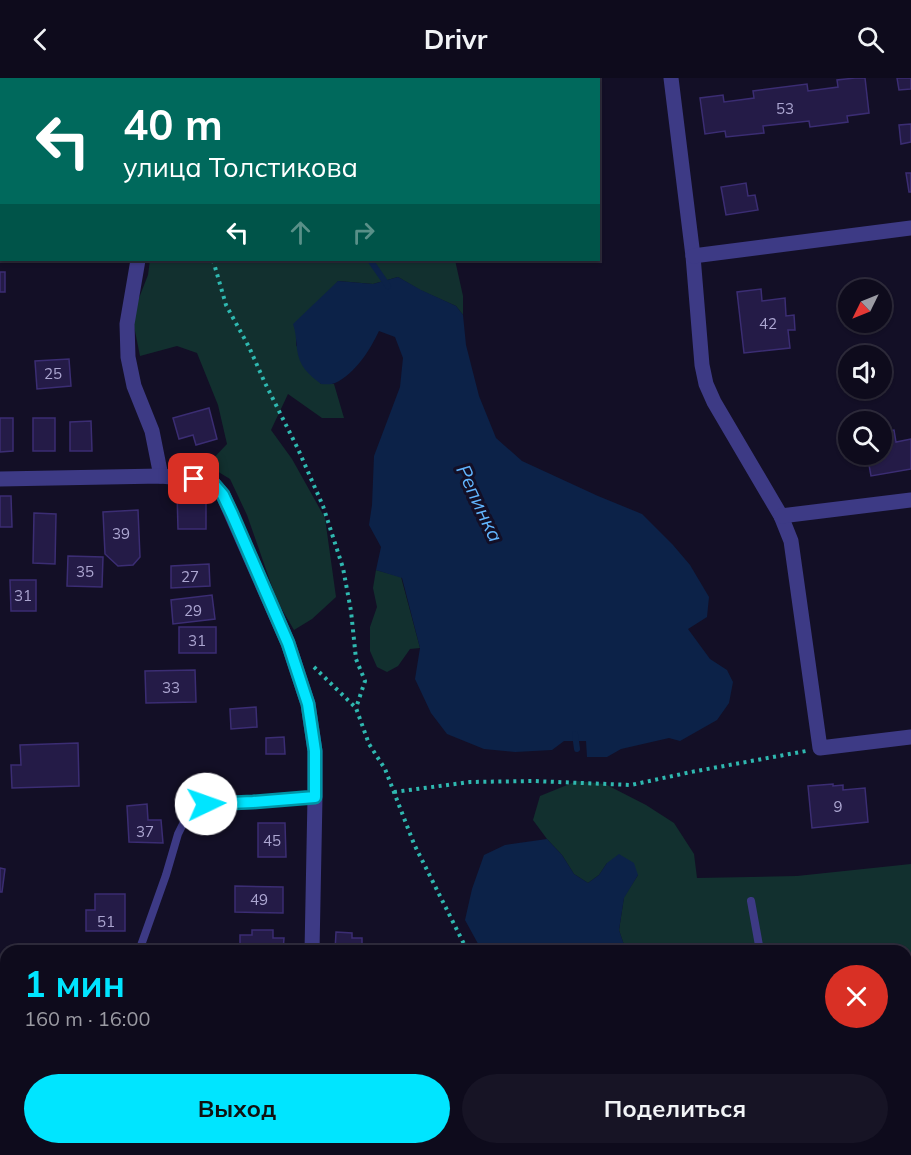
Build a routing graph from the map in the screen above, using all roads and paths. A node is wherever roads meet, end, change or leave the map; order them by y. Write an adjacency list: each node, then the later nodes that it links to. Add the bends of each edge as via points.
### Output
1 (671, 78): 3 (street)
2 (911, 228): 3 (street)
3 (693, 256): 9 (street, via 706,384)
4 (138, 261): 6 (street, via 128,324 128,357 134,386 152,431)
5 (213, 261): 11 (path, via 226,305 298,449 330,527 343,568 356,659 364,681)
6 (161, 476): 7 (street); 15 (street, via 211,481 223,495 288,643 308,704 315,751)
7 (0, 478)
8 (911, 500): 9 (street)
9 (781, 516): 13 (street, via 791,541)
10 (314, 667): 11 (path)
11 (356, 708): 14 (path)
12 (911, 736): 13 (street)
13 (820, 748): 14 (path, via 631,785 470,782)
14 (394, 792): 19 (path, via 414,844)
15 (315, 797): 17 (lane, via 206,804 187,816); 18 (street)
16 (751, 901): 20 (lane)
17 (141, 945)
18 (312, 945)
19 (464, 945)
20 (759, 945)

